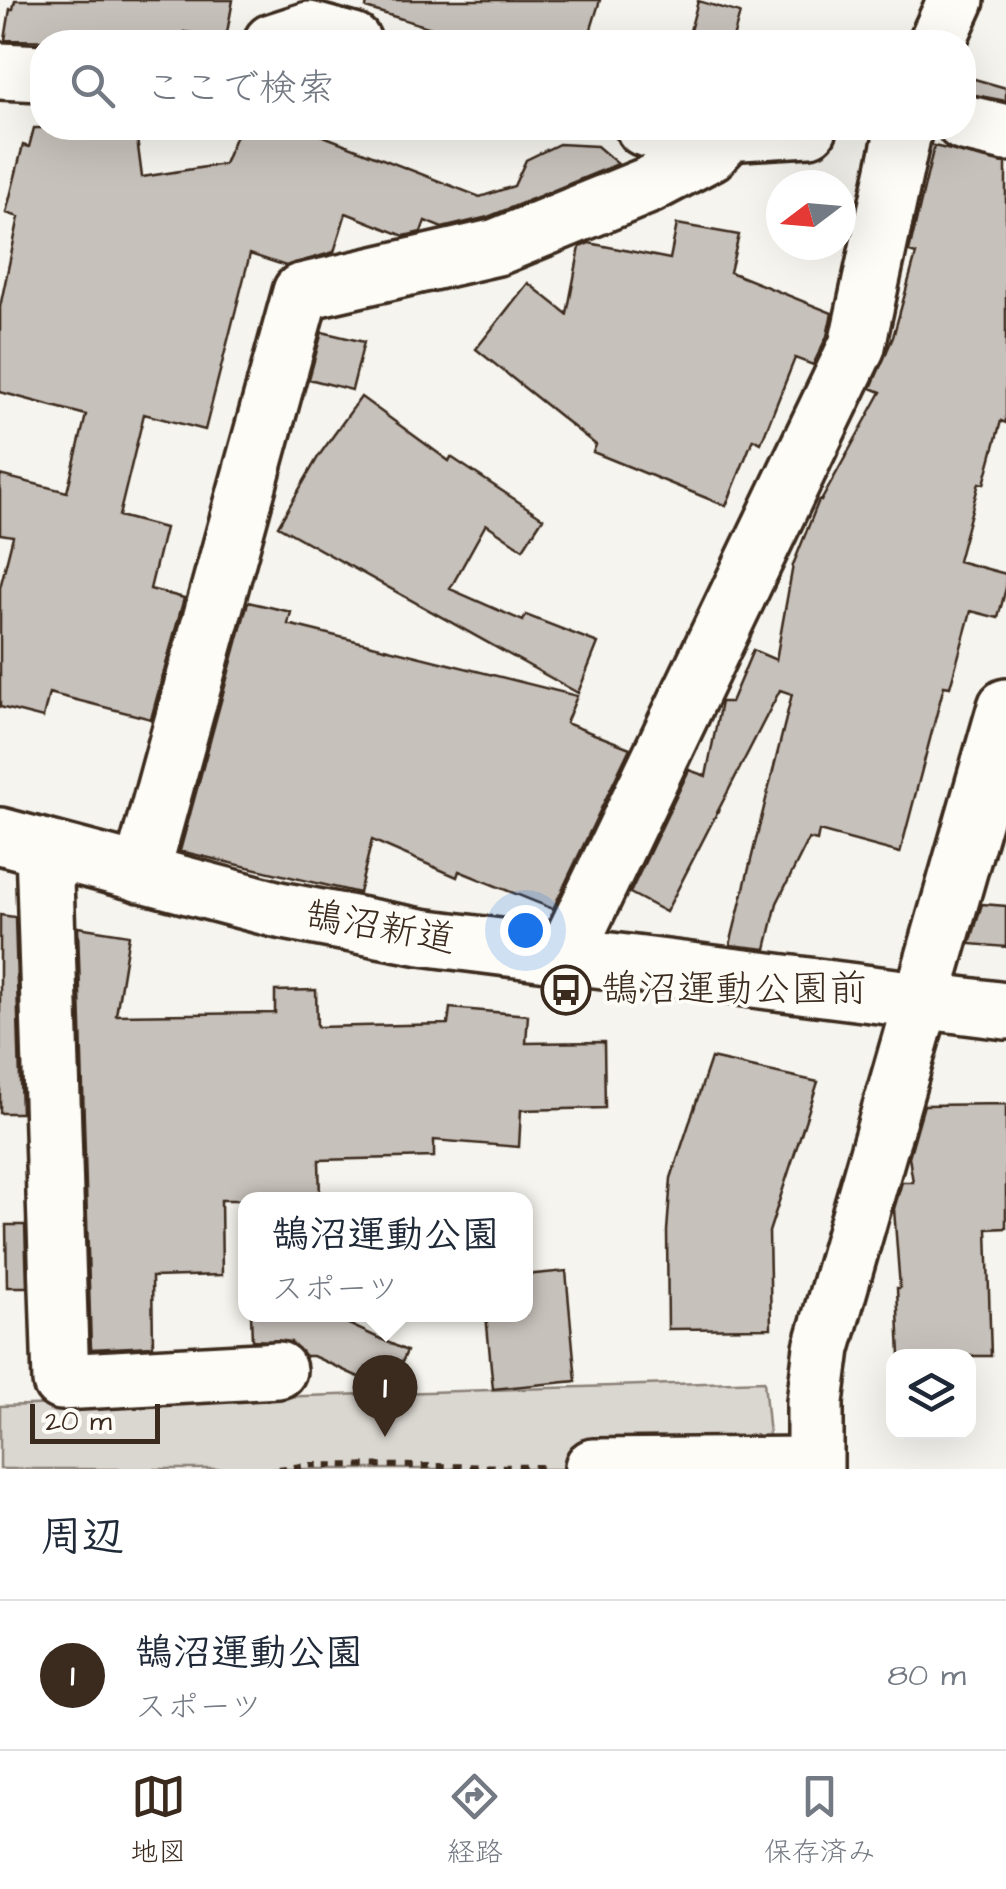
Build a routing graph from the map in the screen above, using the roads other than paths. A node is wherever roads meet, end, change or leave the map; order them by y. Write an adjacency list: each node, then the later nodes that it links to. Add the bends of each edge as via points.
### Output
1 (956, 0): 2 (street)
2 (942, 30)
3 (0, 71): 4 (street)
4 (30, 72)
5 (976, 126): 6 (street)
6 (1006, 133)
7 (723, 140): 11 (street, via 710,154 649,185 498,247 300,292)
8 (901, 140): 12 (street, via 857,346)
9 (1006, 707): 13 (street)
10 (22, 842): 11 (street, 鵠沼新道); 15 (street, via 60,1382)
11 (141, 874): 12 (street, 鵠沼新道, via 279,910)
12 (564, 958): 13 (street, 鵠沼新道)
13 (922, 1002): 14 (street, 鵠沼新道); 16 (street, via 822,1348)
14 (1006, 1012)
15 (278, 1370)
16 (815, 1467): 18 (street)
17 (606, 1468): 18 (street)
18 (701, 1468)

